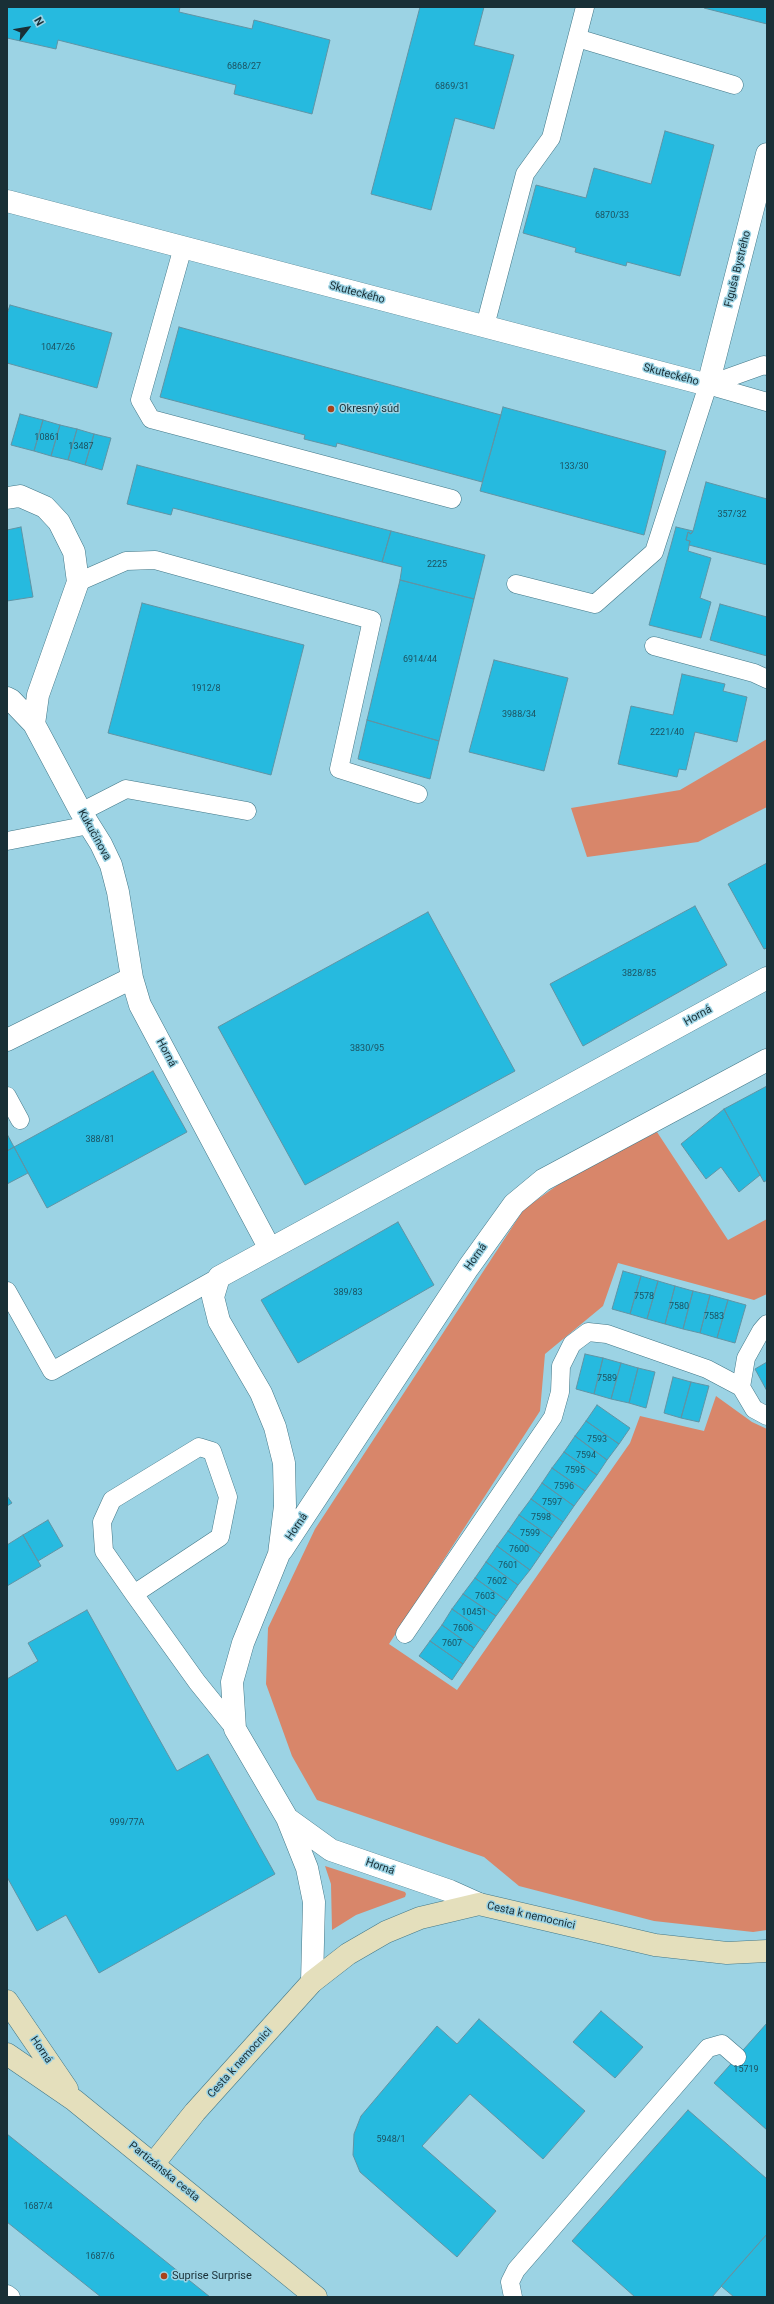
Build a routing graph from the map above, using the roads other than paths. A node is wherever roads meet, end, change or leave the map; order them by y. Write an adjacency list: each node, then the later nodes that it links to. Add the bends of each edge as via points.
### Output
1 (584, 7): 2 (lane)
2 (577, 38): 3 (lane); 7 (lane, via 551,138 525,174)
3 (734, 85)
4 (767, 154): 9 (street, Figuša Bystrého)
5 (7, 201): 6 (street, Skuteckého)
6 (183, 247): 7 (street, Skuteckého); 12 (lane, via 140,400 151,419)
7 (485, 326): 9 (street, Skuteckého)
8 (767, 366): 9 (lane)
9 (708, 384): 10 (lane); 14 (lane, via 654,552 595,604)
10 (767, 402)
11 (7, 498): 13 (street, via 20,496 45,507 59,522 74,552)
12 (452, 499)
13 (78, 582): 18 (street, via 38,695); 19 (lane, via 126,561 155,560 372,620 339,769)
14 (516, 584)
15 (654, 646): 16 (lane)
16 (767, 678)
17 (7, 698): 18 (street, Kukučínova)
18 (34, 724): 21 (street, Kukučínova)
19 (418, 794)
20 (247, 811): 21 (lane, via 126,789)
21 (85, 819): 22 (lane); 23 (street, Kukučínova, via 111,866 118,892)
22 (7, 841)
23 (132, 978): 25 (street); 29 (street, Horná, via 140,1005)
24 (767, 978): 29 (street, Horná)
25 (7, 1040)
26 (767, 1060): 35 (street, Horná, via 543,1180 514,1204 468,1268)
27 (7, 1096): 28 (lane)
28 (20, 1120)
29 (270, 1249): 30 (street, Horná)
30 (219, 1277): 31 (lane, via 52,1371); 35 (street, Horná, via 213,1297 219,1321 261,1393 275,1427 284,1464 285,1506)
31 (7, 1291)
32 (767, 1324): 33 (lane, via 746,1358)
33 (741, 1387): 34 (lane, via 754,1409); 37 (lane, via 707,1369 607,1334 588,1332 572,1344 561,1366 560,1392 553,1417)
34 (767, 1416)
35 (279, 1554): 38 (street, Horná, via 243,1643 232,1682)
36 (134, 1594): 36 (lane, via 104,1552 102,1522 112,1500 199,1447 212,1451 228,1497 220,1537); 38 (lane, via 197,1682)
37 (405, 1634)
38 (235, 1729): 39 (street, Horná)
39 (287, 1818): 40 (street, Horná, via 331,1850 450,1891); 42 (street, Horná, via 307,1868 314,1902)
40 (479, 1904): 41 (street, Cesta k nemocnici, via 655,1945 727,1953); 42 (street, Cesta k nemocnici, via 420,1918 386,1932 348,1954)
41 (767, 1951)
42 (312, 1982): 47 (street, Cesta k nemocnici, via 195,2112)
43 (7, 2001): 46 (street, Horná)
44 (7, 2054): 46 (street, Partizánska cesta)
45 (737, 2057): 51 (lane, via 722,2044 708,2048 516,2270 510,2282)
46 (74, 2100): 47 (street, Partizánska cesta)
47 (154, 2163): 50 (street, Partizánska cesta)
48 (7, 2294): 49 (lane)
49 (11, 2297)
50 (316, 2297)
51 (512, 2297)

